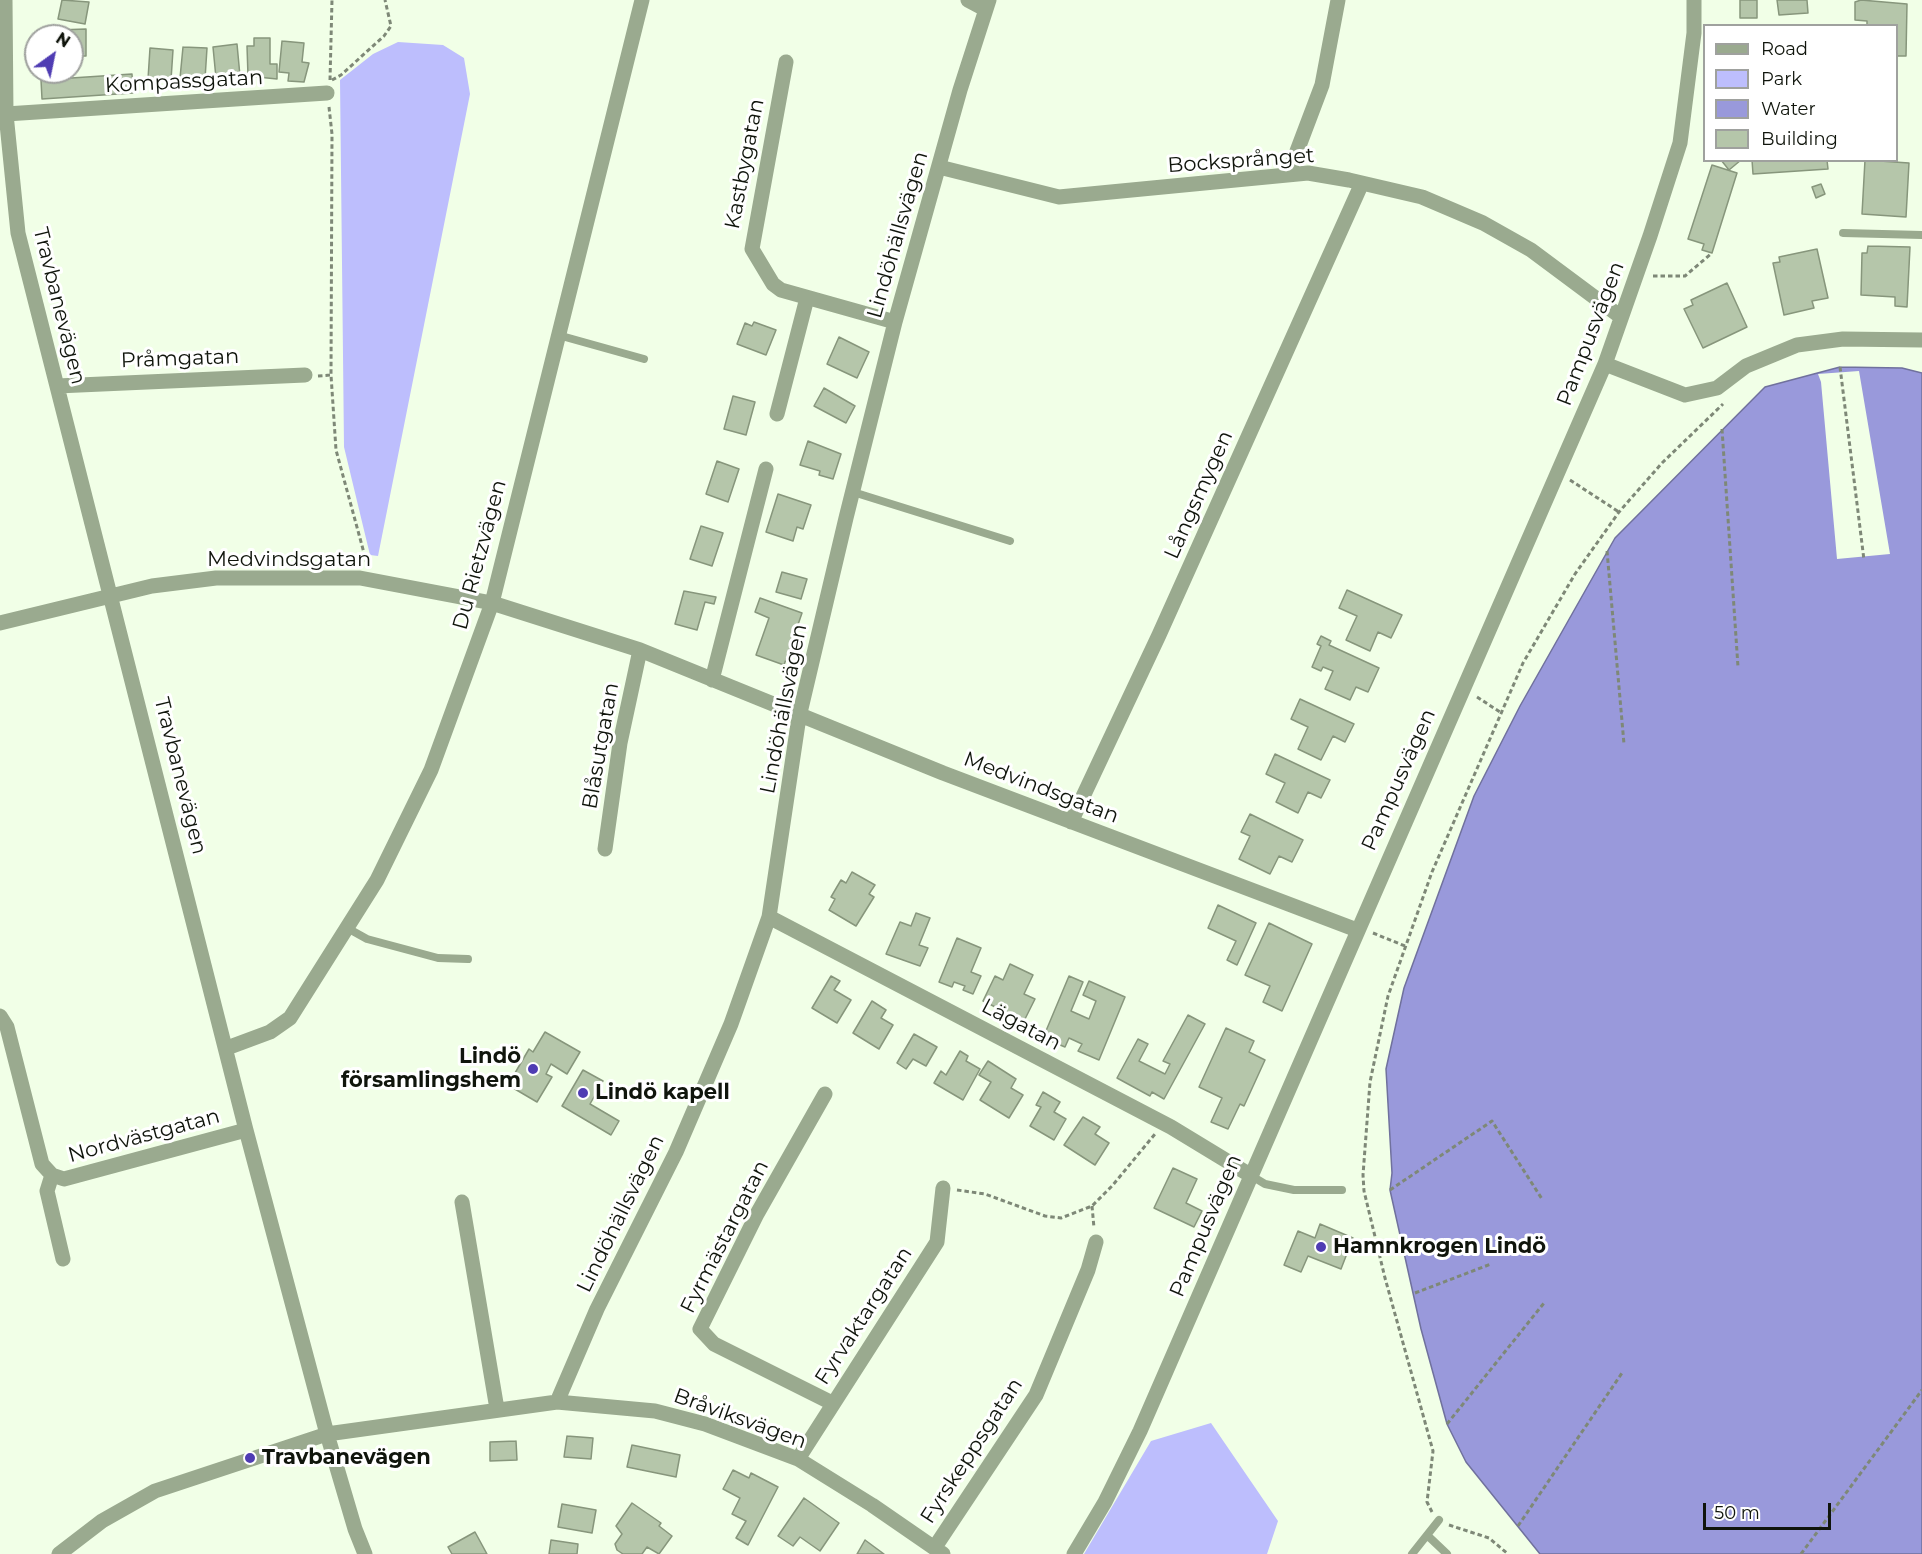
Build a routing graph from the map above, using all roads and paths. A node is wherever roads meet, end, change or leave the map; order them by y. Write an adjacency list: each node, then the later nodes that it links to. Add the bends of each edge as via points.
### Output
1 (5, 0): 9 (street, Travbanevägen)
2 (332, 0): 11 (path)
3 (385, 0): 11 (path, via 391,26)
4 (642, 0): 23 (street, Du Rietzvägen)
5 (968, 0): 8 (street)
6 (1338, 0): 14 (street, via 1322,85)
7 (1694, 0): 19 (street, Pampusvägen, via 1694,33 1680,143)
8 (987, 5): 13 (street, Lindöhällsvägen)
9 (2, 33): 12 (street, Travbanevägen)
10 (786, 62): 20 (street, Kastbygatan, via 752,249 773,284)
11 (329, 87): 12 (street, Kompassgatan); 40 (path, via 336,450)
12 (6, 114): 29 (street, Travbanevägen, via 18,233)
13 (939, 167): 14 (street, Bocksprånget, via 1059,197); 22 (street, Lindöhällsvägen)
14 (1288, 175): 15 (street, Bocksprånget, via 1308,173)
15 (1362, 183): 21 (street, Bocksprånget, via 1422,197 1483,223 1531,250); 51 (street, Långsmygen)
16 (1843, 233): 17 (lane)
17 (1922, 235)
18 (1712, 253): 19 (path, via 1686,276)
19 (1636, 275): 21 (street, Pampusvägen)
20 (807, 298): 22 (street, Kastbygatan); 31 (street)
21 (1621, 317): 26 (street, Pampusvägen)
22 (896, 322): 35 (street, Lindöhällsvägen)
23 (557, 335): 25 (lane); 42 (street, Du Rietzvägen)
24 (1922, 340): 26 (street, via 1844,339 1797,345 1746,366 1717,388 1685,395)
25 (644, 359)
26 (1605, 364): 34 (street, Pampusvägen)
27 (1840, 367): 39 (path)
28 (305, 375): 29 (street, Pråmgatan)
29 (57, 386): 41 (street, Travbanevägen)
30 (1730, 399): 36 (path, via 1662,463)
31 (777, 414)
32 (1722, 429): 45 (path)
33 (766, 468): 46 (street)
34 (1557, 471): 36 (path); 47 (street, Pampusvägen)
35 (853, 492): 37 (lane); 49 (street, Lindöhällsvägen)
36 (1619, 512): 48 (path, via 1551,613)
37 (1010, 541)
38 (1607, 550): 50 (path)
39 (1864, 560)
40 (372, 580): 41 (street, Medvindsgatan, via 216,578); 42 (street, Medvindsgatan)
41 (112, 595): 43 (street, Medvindsgatan); 59 (street, Travbanevägen)
42 (492, 603): 44 (street, Medvindsgatan); 54 (street, Du Rietzvägen, via 431,770)
43 (0, 622)
44 (640, 650): 46 (street, Medvindsgatan); 52 (street, Blåsutgatan, via 620,743)
45 (1738, 667)
46 (712, 680): 49 (street, Medvindsgatan)
47 (1462, 688): 48 (path); 55 (street, Pampusvägen)
48 (1500, 712): 56 (path)
49 (799, 717): 51 (street, Medvindsgatan); 53 (street, Lindöhällsvägen)
50 (1624, 744)
51 (1071, 822): 55 (street, Medvindsgatan)
52 (605, 849)
53 (769, 917): 61 (street, Lägatan); 78 (street, Lindöhällsvägen, via 731,1024 676,1152 597,1309)
54 (349, 929): 57 (lane, via 367,939 438,958); 59 (street, Du Rietzvägen, via 290,1018 270,1032)
55 (1357, 930): 56 (path); 64 (street, Pampusvägen)
56 (1405, 946): 84 (path, via 1388,996 1370,1082 1363,1175 1385,1278 1433,1450 1427,1502)
57 (468, 958)
58 (0, 1016): 63 (street, Nordvästgatan, via 7,1027 42,1164)
59 (227, 1048): 62 (street, Travbanevägen)
60 (825, 1094): 79 (street, Fyrmästargatan, via 757,1214 700,1329 714,1344)
61 (1163, 1123): 64 (street, Lägatan); 70 (path)
62 (246, 1130): 63 (street, Nordvästgatan, via 64,1179); 82 (street, Travbanevägen)
63 (52, 1175): 72 (street, Nordvästgatan, via 47,1191)
64 (1251, 1175): 66 (lane, via 1265,1184 1294,1190); 90 (street, Pampusvägen, via 1140,1431)
65 (943, 1188): 70 (path, via 985,1194 1060,1218); 79 (street, Fyrvaktargatan, via 937,1242)
66 (1342, 1190)
67 (1390, 1190): 68 (path, via 1492,1121)
68 (1542, 1199)
69 (462, 1202): 80 (street)
70 (1092, 1206): 71 (path)
71 (1096, 1242): 87 (street, Fyrskeppsgatan, via 1036,1395)
72 (63, 1259)
73 (1491, 1264): 74 (path)
74 (1415, 1293)
75 (1545, 1303): 81 (path)
76 (1622, 1373): 85 (path)
77 (1922, 1390): 94 (path)
78 (557, 1402): 80 (street, Bråviksvägen); 83 (street, Bråviksvägen, via 656,1411 705,1424)
79 (832, 1403): 83 (street, Fyrvaktargatan)
80 (497, 1409): 82 (street, Bråviksvägen)
81 (1447, 1424)
82 (327, 1434): 88 (street, Bråviksvägen, via 155,1491 102,1521); 89 (street, Travbanevägen)
83 (798, 1460): 87 (street, Bråviksvägen)
84 (1439, 1520): 86 (lane); 93 (path, via 1489,1538)
85 (1518, 1526)
86 (1427, 1535): 91 (lane); 92 (lane)
87 (939, 1551)
88 (59, 1554)
89 (365, 1554)
90 (1074, 1554)
91 (1412, 1554)
92 (1447, 1554)
93 (1508, 1554)
94 (1801, 1554)

